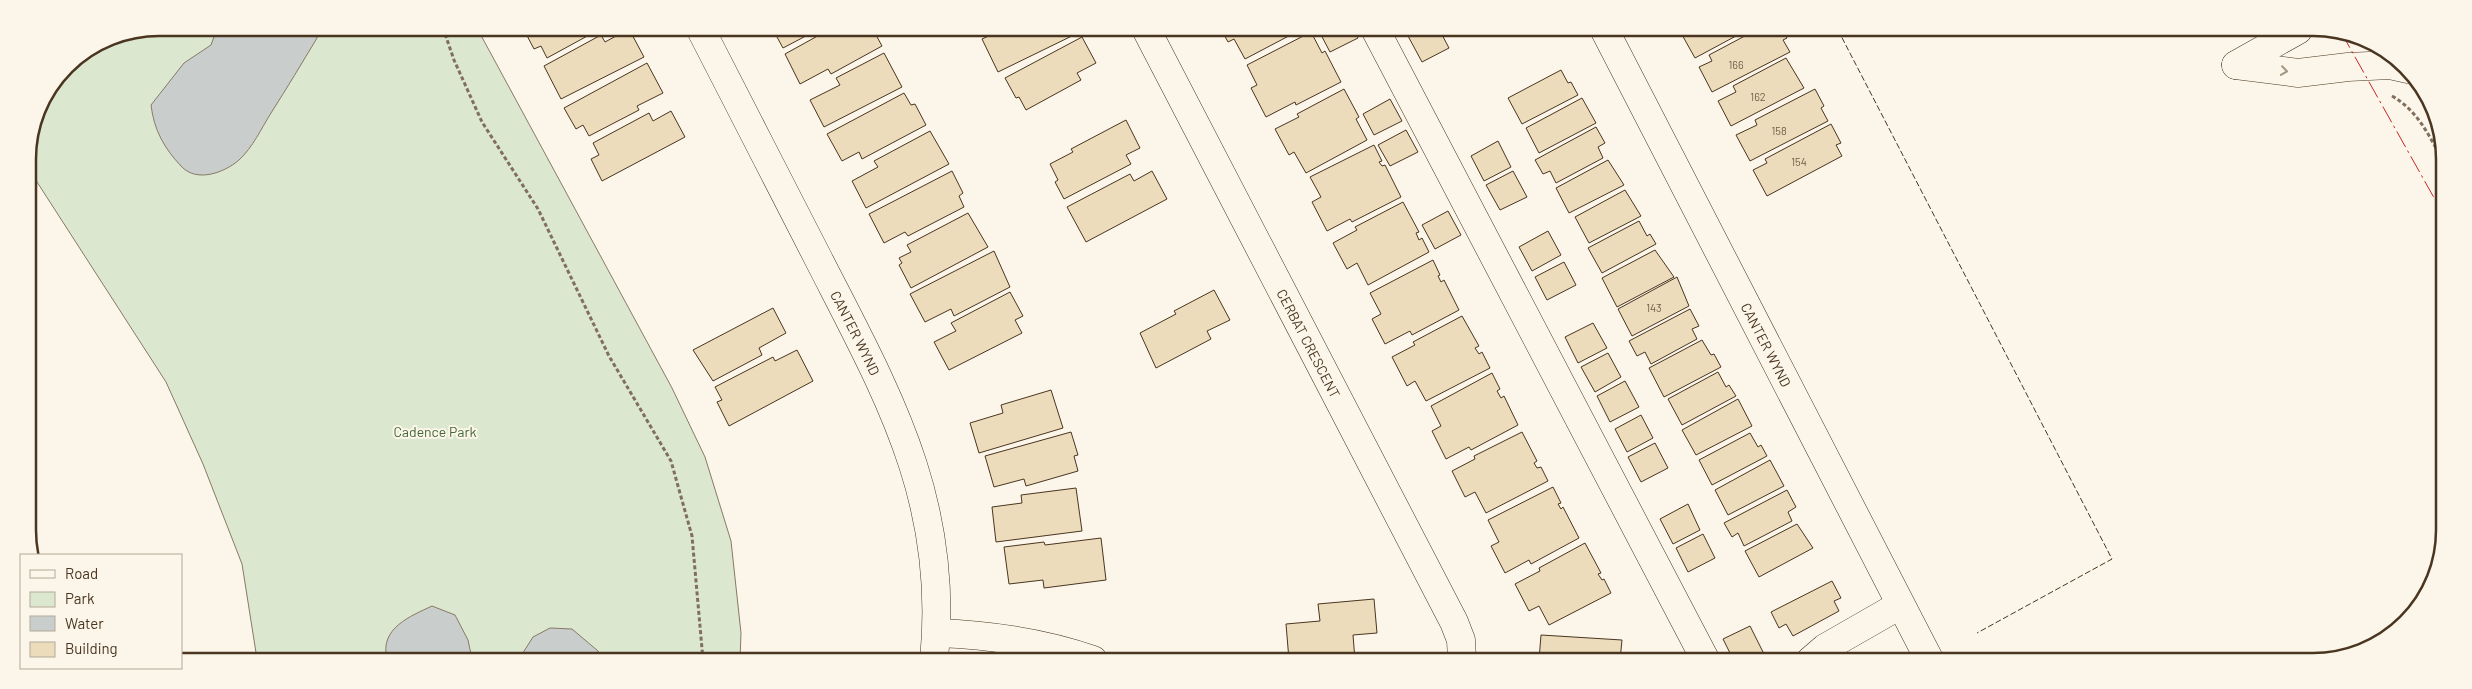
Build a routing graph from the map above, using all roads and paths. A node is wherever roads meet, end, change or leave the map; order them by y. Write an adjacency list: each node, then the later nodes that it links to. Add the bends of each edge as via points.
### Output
1 (446, 36): 16 (path, via 482,122 538,209 609,356 671,461 692,536)
2 (704, 36): 11 (street, CANTER WYND, via 882,384 899,424 923,496 933,544)
3 (1150, 36): 12 (street, CERBAT CRESCENT, via 1454,622)
4 (1379, 36): 13 (street)
5 (1608, 36): 10 (street, CANTER WYND)
6 (2284, 36): 7 (street, one-way to 7, via 2236,65 2298,73)
7 (2392, 65)
8 (2388, 94): 9 (path, via 2421,120)
9 (2435, 146)
10 (1900, 605): 14 (street); 15 (street, CANTER WYND)
11 (937, 633): 17 (street, CANTER WYND); 18 (street, via 1017,639)
12 (1462, 652)
13 (1701, 652)
14 (1820, 652)
15 (1925, 652)
16 (702, 653)
17 (935, 653)
18 (1070, 653)

